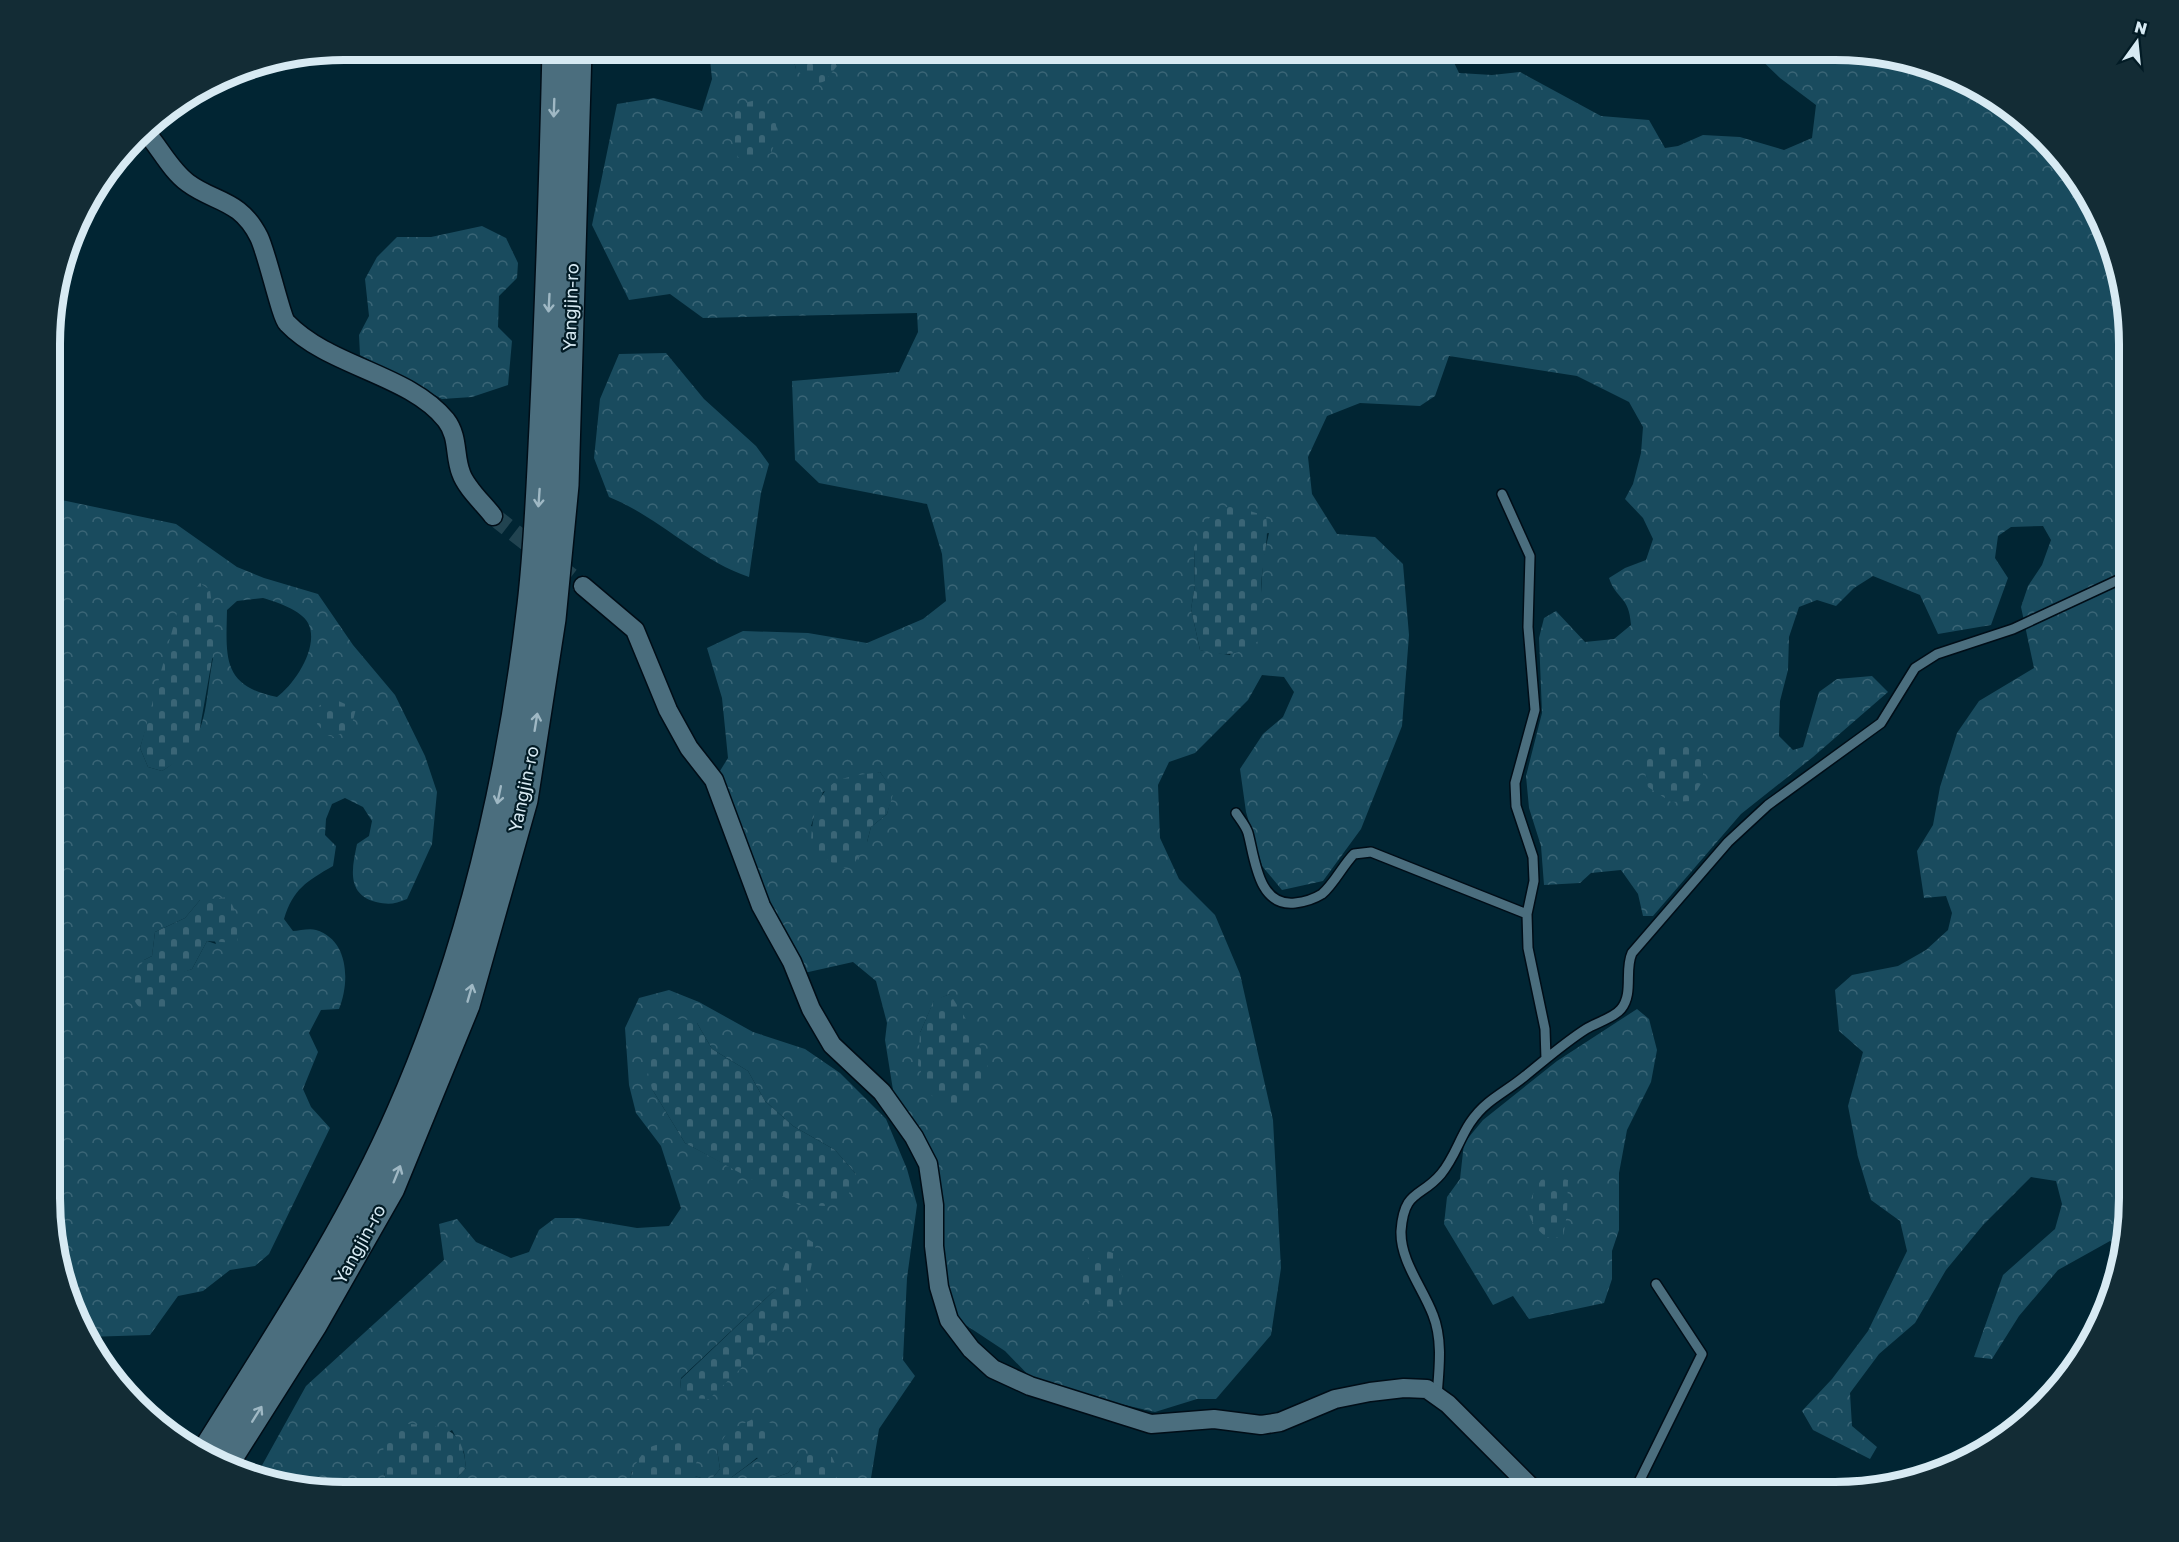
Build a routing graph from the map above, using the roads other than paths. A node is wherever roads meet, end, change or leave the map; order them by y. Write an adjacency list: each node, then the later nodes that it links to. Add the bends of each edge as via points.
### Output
1 (556, 60): 13 (main road, Yangjin-ro, one-way to 13, via 550,290 532,603 512,738 489,845 436,1025 368,1183)
2 (578, 60): 14 (main road, Yangjin-ro, one-way to 2, via 313,1325 391,1188 466,1005 524,800 552,619 565,485)
3 (150, 137): 5 (street, via 188,183 232,204 259,235 285,321 345,360 416,396 446,420 455,435 461,473)
4 (1502, 494): 9 (lane, via 1530,556 1528,627 1535,710 1515,783 1516,806 1533,857 1534,881)
5 (493, 516)
6 (2119, 580): 10 (lane, via 2013,629 1936,654 1915,668 1881,723 1767,805 1698,876 1632,953 1627,963 1628,995 1621,1010 1587,1028)
7 (583, 586): 12 (street, via 635,630 668,710 689,748 714,780 761,906 832,1045 882,1092 914,1137 927,1164 934,1205 939,1287 949,1320 970,1349 993,1369 1030,1386 1151,1424 1214,1419 1261,1425 1280,1422 1335,1399 1370,1392 1426,1389)
8 (1236, 813): 9 (lane, via 1248,831 1260,879 1273,898 1285,904 1304,902 1322,893 1354,854 1371,852)
9 (1527, 914): 10 (lane, via 1528,948 1545,1029)
10 (1546, 1059): 12 (lane, via 1486,1104 1463,1131 1451,1160 1439,1176 1407,1204 1401,1232 1408,1263 1434,1316 1439,1341)
11 (1656, 1284): 16 (lane, via 1702,1354)
12 (1437, 1396): 15 (street)
13 (208, 1447)
14 (229, 1457)
15 (1526, 1482)
16 (1639, 1482)

